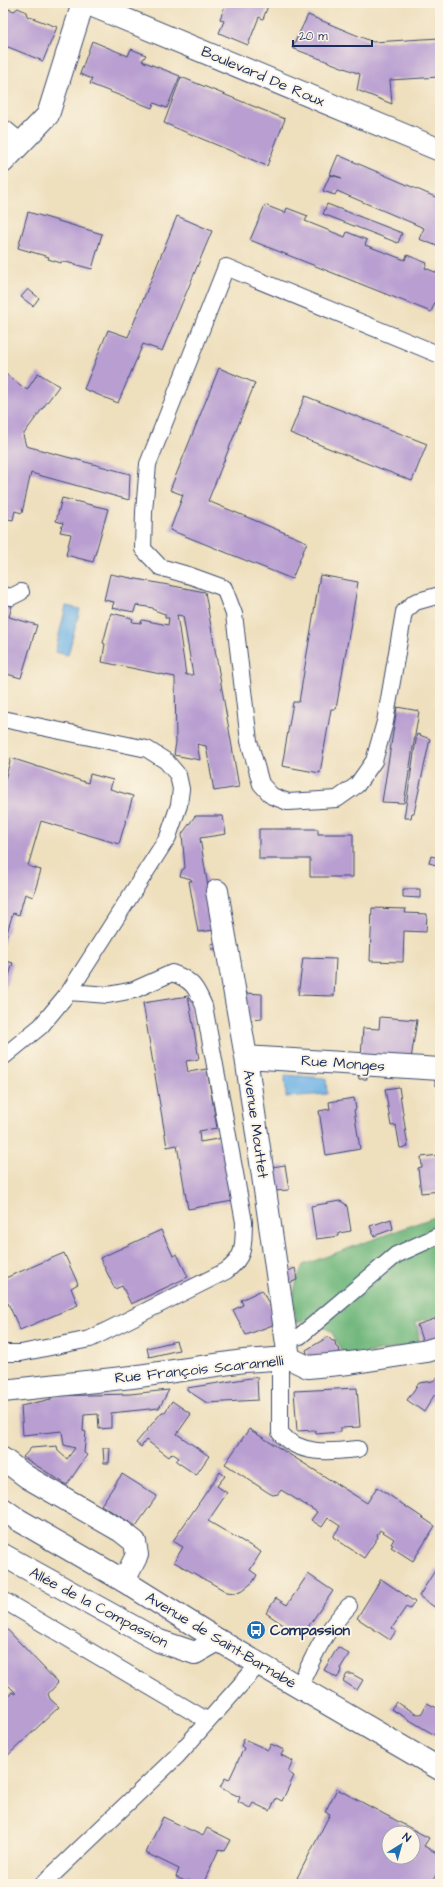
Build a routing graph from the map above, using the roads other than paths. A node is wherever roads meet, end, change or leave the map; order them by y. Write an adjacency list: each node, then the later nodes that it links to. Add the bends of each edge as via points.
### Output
1 (83, 3): 3 (street, via 48,115)
2 (86, 3): 4 (street, Boulevard De Roux)
3 (11, 137): 5 (street)
4 (440, 150)
5 (3, 162)
6 (440, 355): 9 (lane, via 226,267 148,464 143,549 160,567 224,588 234,614 249,740 261,784 272,796 288,802 337,799 357,785 374,761 385,722 404,612 415,602)
7 (21, 592): 8 (lane, via 11,597)
8 (3, 595)
9 (440, 595)
10 (3, 719): 12 (lane, via 147,749 166,761 178,775 181,789 180,804 168,837)
11 (217, 891): 14 (street, Avenue Mouttet)
12 (69, 992): 13 (lane, via 41,1026); 19 (lane, via 108,996 134,990 172,973 186,978 197,989 204,1006 244,1222 243,1254 235,1265 226,1271 90,1339 21,1353)
13 (3, 1057)
14 (246, 1057): 15 (street, Rue Monges); 17 (street, Avenue Mouttet)
15 (440, 1069)
16 (440, 1235): 17 (lane, via 396,1255 300,1336)
17 (286, 1352): 18 (street, Rue François Scaramelli, via 308,1367); 20 (street, Rue François Scaramelli, via 244,1361 132,1377); 21 (lane, via 280,1433 287,1441 313,1451)
18 (436, 1352)
19 (3, 1353)
20 (3, 1391)
21 (358, 1449)
22 (3, 1459): 25 (street, via 27,1477 121,1531 135,1542 137,1556)
23 (3, 1508): 25 (street, Avenue de Saint-Barnabé, via 17,1519)
24 (3, 1555): 28 (street, Allée de la Compassion, via 159,1641 194,1653)
25 (124, 1581): 28 (street, Avenue de Saint-Barnabé)
26 (3, 1600): 31 (lane)
27 (349, 1606): 30 (lane, via 325,1634)
28 (218, 1640): 29 (street, Avenue de Saint-Barnabé)
29 (259, 1664): 30 (street, Avenue de Saint-Barnabé); 31 (lane)
30 (299, 1687): 32 (street, Avenue de Saint-Barnabé)
31 (208, 1721): 33 (lane, via 177,1756)
32 (440, 1769)
33 (43, 1884)

